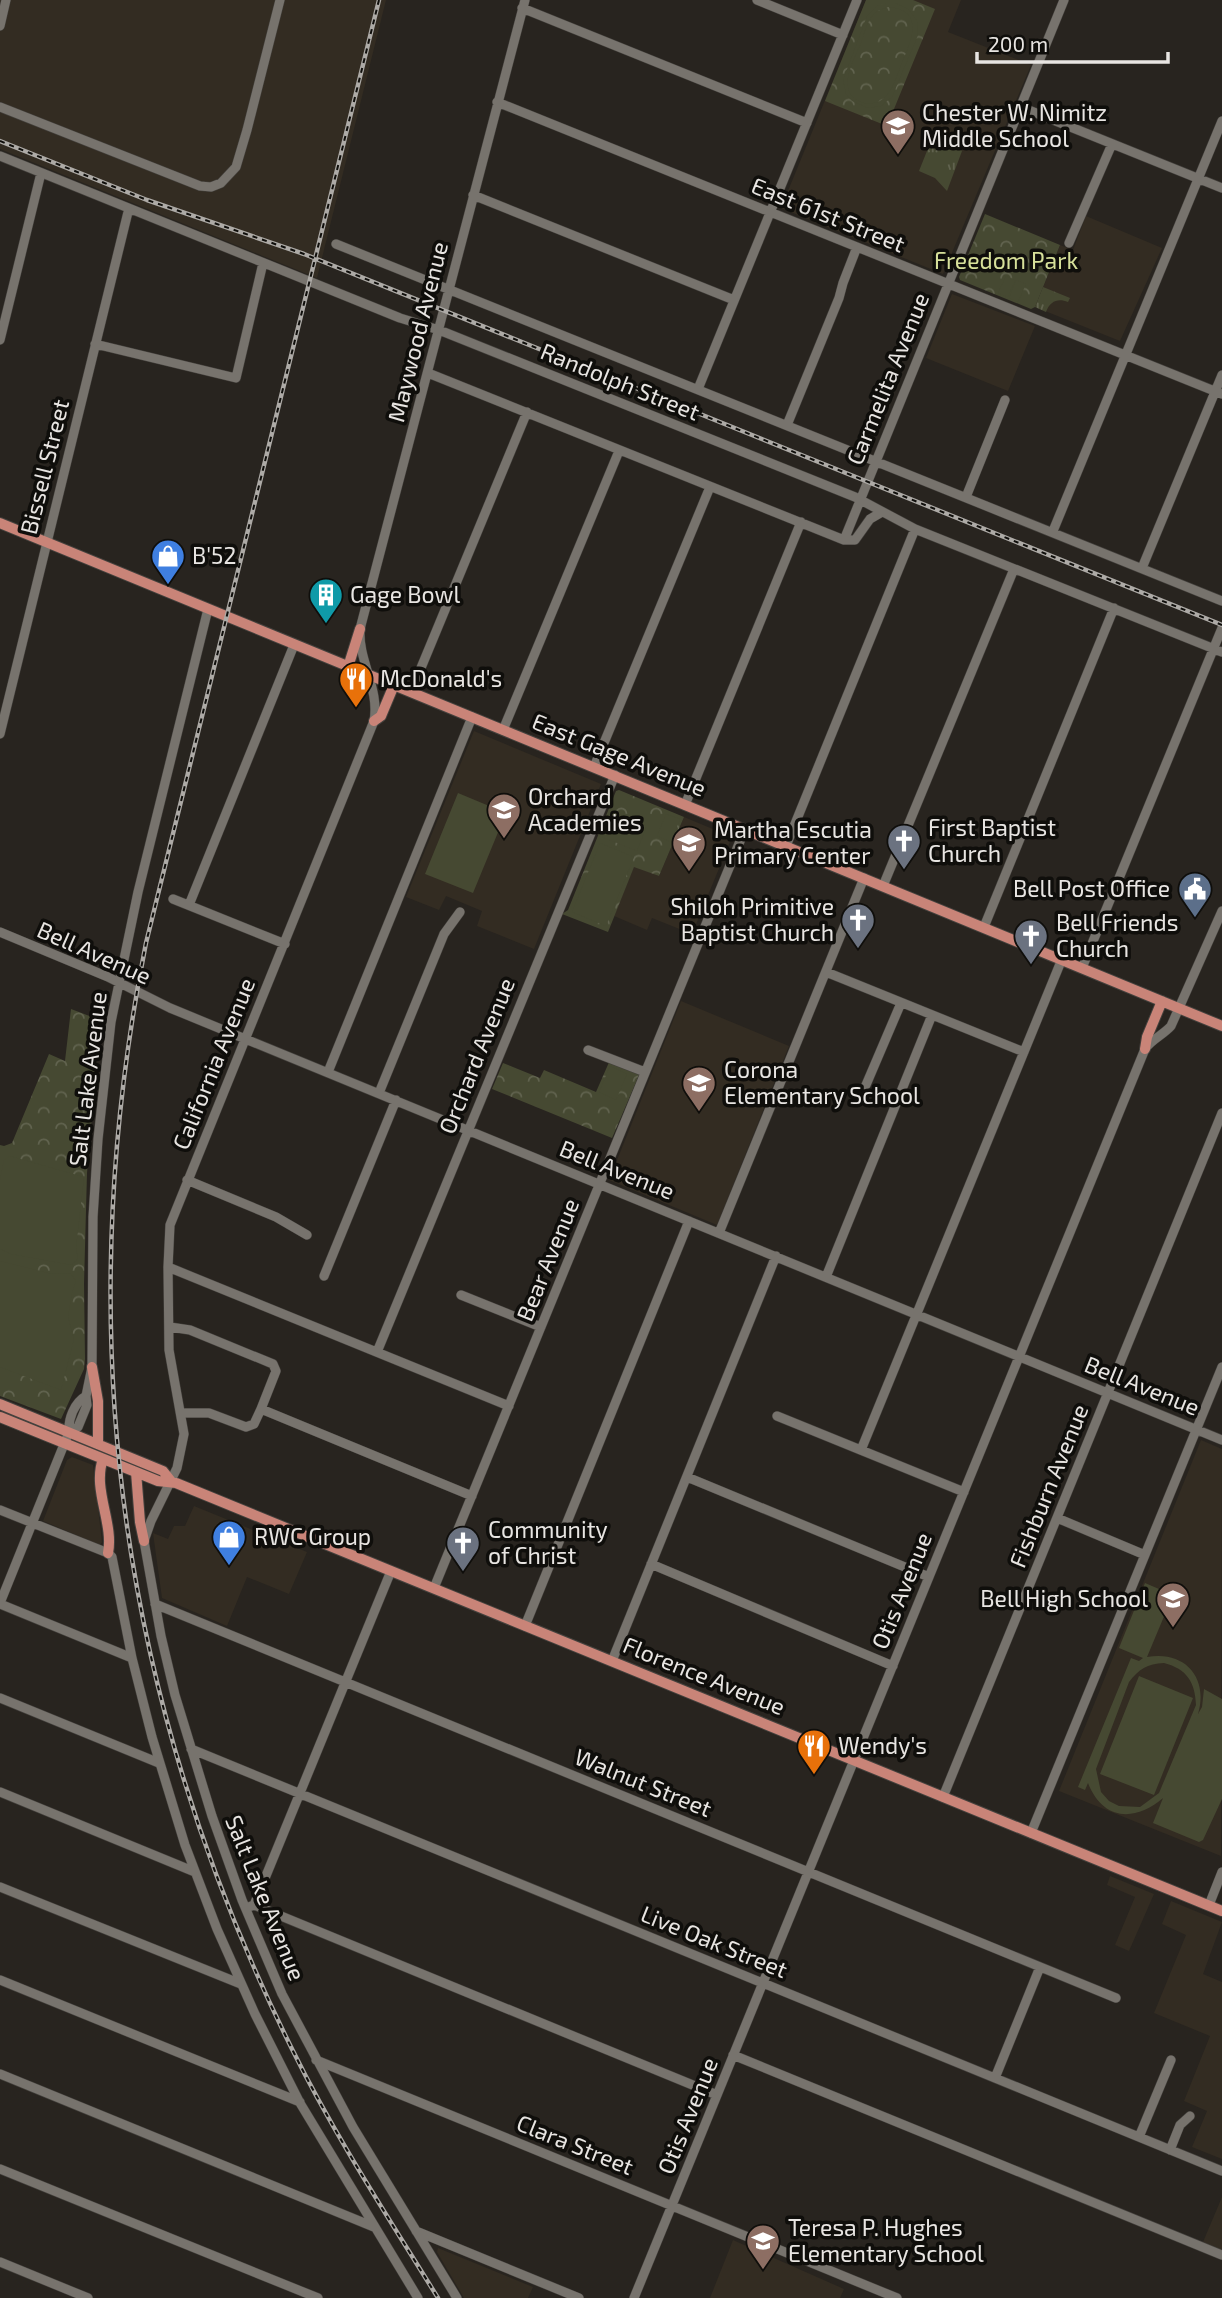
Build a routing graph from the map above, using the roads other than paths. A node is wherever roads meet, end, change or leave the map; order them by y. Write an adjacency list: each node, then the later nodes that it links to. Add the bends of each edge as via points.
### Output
1 (6, 0): 7 (street)
2 (280, 0): 10 (street, via 236,167 211,187)
3 (757, 0): 8 (street)
4 (857, 0): 8 (street)
5 (1064, 0): 11 (street, Carmelita Avenue)
6 (523, 4): 9 (street, Maywood Avenue); 13 (street)
7 (0, 26)
8 (843, 35): 13 (street)
9 (498, 102): 19 (street, Maywood Avenue); 21 (street, East 61st Street)
10 (0, 107)
11 (1021, 107): 14 (street); 26 (street, Carmelita Avenue)
12 (1222, 121): 17 (street)
13 (807, 123): 21 (street)
14 (1112, 144): 17 (street); 22 (street)
15 (0, 156): 16 (street, Randolph Street)
16 (41, 173): 20 (street, Randolph Street); 30 (street)
17 (1198, 178): 18 (street); 32 (street)
18 (1222, 188)
19 (473, 195): 27 (street, Maywood Avenue); 28 (street)
20 (129, 208): 25 (street, Randolph Street); 31 (street, Bissell Street)
21 (770, 212): 24 (street, East 61st Street); 28 (street)
22 (1069, 243)
23 (336, 244): 27 (street, Randolph Street)
24 (857, 247): 26 (street, East 61st Street); 39 (street)
25 (263, 263): 29 (street, Randolph Street); 31 (street, via 236,378)
26 (948, 284): 32 (street, East 61st Street); 41 (street, Carmelita Avenue)
27 (450, 289): 29 (street, Maywood Avenue); 35 (street, Randolph Street)
28 (734, 300): 35 (street)
29 (439, 330): 33 (street, Maywood Avenue); 44 (street, Randolph Street)
30 (0, 340)
31 (95, 344): 51 (street, Bissell Street)
32 (1126, 355): 36 (street, East 61st Street); 49 (street)
33 (428, 373): 38 (street); 58 (street, Maywood Avenue)
34 (1222, 375): 36 (street)
35 (698, 389): 39 (street, Randolph Street)
36 (1219, 393): 52 (street)
37 (1005, 400): 43 (street)
38 (527, 412): 40 (street); 66 (street)
39 (787, 425): 41 (street, Randolph Street)
40 (619, 451): 42 (street); 69 (street)
41 (876, 461): 43 (street, Randolph Street); 44 (street, Carmelita Avenue)
42 (710, 487): 46 (street); 71 (street)
43 (965, 497): 49 (street, Randolph Street)
44 (860, 499): 45 (street, Randolph Street); 50 (street, Carmelita Avenue)
45 (882, 512): 48 (street, Randolph Street); 50 (street, via 870,519 855,540)
46 (801, 522): 50 (street); 73 (street)
47 (0, 523): 51 (main road, East Gage Avenue)
48 (915, 529): 53 (street, Randolph Street); 75 (street)
49 (1053, 531): 52 (street, Randolph Street)
50 (844, 540)
51 (47, 542): 56 (main road, East Gage Avenue); 65 (street, Bissell Street)
52 (1142, 568): 54 (street, Randolph Street)
53 (1014, 569): 55 (street, Randolph Street); 77 (street)
54 (1222, 601)
55 (1114, 608): 60 (street, Randolph Street); 82 (street)
56 (208, 609): 59 (main road, East Gage Avenue); 88 (street, Salt Lake Avenue)
57 (1222, 628): 60 (street)
58 (360, 629): 61 (main road); 62 (street, Maywood Avenue)
59 (294, 645): 61 (main road, East Gage Avenue); 79 (street)
60 (1218, 651): 86 (street)
61 (348, 667): 62 (main road, East Gage Avenue)
62 (368, 675): 63 (main road, East Gage Avenue); 68 (street, California Avenue, via 375,695)
63 (394, 685): 66 (main road, East Gage Avenue); 68 (main road, via 381,716)
64 (0, 690): 65 (street)
65 (10, 692): 70 (street, Bissell Street)
66 (411, 692): 67 (main road, East Gage Avenue)
67 (472, 717): 69 (main road, East Gage Avenue); 98 (street)
68 (374, 721): 84 (street, California Avenue)
69 (503, 730): 71 (main road, East Gage Avenue)
70 (0, 734)
71 (594, 767): 72 (main road, East Gage Avenue)
72 (615, 775): 73 (main road, East Gage Avenue); 104 (street, Orchard Avenue)
73 (685, 805): 74 (main road, East Gage Avenue)
74 (745, 829): 75 (main road, East Gage Avenue); 99 (street, Bear Avenue)
75 (786, 846): 76 (main road, East Gage Avenue)
76 (864, 878): 77 (main road, East Gage Avenue); 87 (street)
77 (883, 886): 82 (main road, East Gage Avenue)
78 (173, 899): 79 (street)
79 (189, 905): 84 (street)
80 (1222, 911): 91 (street, Otis Avenue)
81 (460, 912): 101 (street, via 444,934)
82 (984, 928): 85 (main road, East Gage Avenue)
83 (0, 932): 88 (street, Bell Avenue)
84 (285, 944): 94 (street, California Avenue)
85 (1062, 959): 86 (main road, East Gage Avenue); 97 (street)
86 (1082, 968): 89 (main road, East Gage Avenue)
87 (826, 972): 90 (street); 108 (street)
88 (119, 982): 94 (street, Bell Avenue); 120 (street, Salt Lake Avenue, via 96,1165)
89 (1162, 1001): 91 (main road, East Gage Avenue); 95 (main road)
90 (901, 1003): 92 (street); 100 (street)
91 (1180, 1008): 93 (main road, East Gage Avenue); 95 (street, Otis Avenue, via 1165,1033)
92 (932, 1015): 97 (street); 113 (street)
93 (1222, 1026)
94 (245, 1038): 98 (street, Bell Avenue); 105 (street, California Avenue)
95 (1145, 1049): 119 (street, Otis Avenue)
96 (588, 1050): 99 (street)
97 (1024, 1052): 115 (street)
98 (328, 1072): 101 (street, Bell Avenue)
99 (645, 1072): 106 (street, Bear Avenue)
100 (866, 1085)
101 (379, 1093): 102 (street, Bell Avenue)
102 (396, 1100): 104 (street, Bell Avenue); 112 (street)
103 (1222, 1113): 122 (street, Fishburn Avenue)
104 (468, 1130): 106 (street, Bell Avenue); 118 (street, Orchard Avenue)
105 (187, 1180): 109 (street); 111 (street, California Avenue, via 170,1225)
106 (599, 1184): 107 (street, Bell Avenue); 117 (street, Bear Avenue)
107 (689, 1221): 108 (street, Bell Avenue); 153 (street)
108 (719, 1233): 110 (street, Bell Avenue)
109 (307, 1235)
110 (776, 1256): 113 (street, Bell Avenue); 137 (street)
111 (168, 1267): 116 (street, California Avenue); 118 (street)
112 (324, 1276)
113 (826, 1277): 115 (street, Bell Avenue)
114 (461, 1295): 117 (street)
115 (917, 1314): 119 (street, Bell Avenue); 134 (street)
116 (170, 1327): 125 (street, via 190,1330 273,1364 276,1371); 126 (street, California Avenue, via 172,1371)
117 (541, 1327): 124 (street, Bear Avenue)
118 (377, 1352): 124 (street)
119 (1020, 1356): 122 (street, Bell Avenue); 139 (street, Otis Avenue)
120 (92, 1367): 130 (street, Salt Lake Avenue, via 86,1396 78,1400); 133 (main road)
121 (1222, 1367): 129 (street)
122 (1108, 1393): 129 (street, Bell Avenue); 142 (street, Fishburn Avenue)
123 (0, 1404): 130 (main road)
124 (509, 1406): 140 (street, Bear Avenue)
125 (261, 1409): 126 (street, via 254,1424 246,1427 209,1413); 140 (street)
126 (181, 1413): 138 (street, California Avenue, via 183,1445)
127 (777, 1416): 134 (street)
128 (0, 1417): 132 (main road)
129 (1197, 1429): 131 (street, Bell Avenue); 146 (street)
130 (69, 1432): 132 (street); 133 (main road)
131 (1222, 1440)
132 (65, 1444): 135 (main road); 143 (street)
133 (98, 1444): 138 (main road, via 163,1471)
134 (861, 1450): 139 (street)
135 (103, 1459): 136 (main road); 145 (main road)
136 (136, 1472): 138 (main road); 144 (main road)
137 (687, 1477): 147 (street); 149 (street)
138 (171, 1481): 144 (street); 148 (main road, Florence Avenue)
139 (964, 1492): 149 (street, Otis Avenue)
140 (472, 1496): 150 (street, Bear Avenue)
141 (0, 1510): 143 (street)
142 (1057, 1518): 146 (street); 164 (street, Fishburn Avenue)
143 (33, 1523): 145 (street); 151 (street)
144 (144, 1541): 152 (street, Salt Lake Avenue)
145 (108, 1553): 154 (street, via 113,1559)
146 (1145, 1555): 165 (street)
147 (652, 1564): 155 (street); 156 (street)
148 (391, 1571): 150 (main road, Florence Avenue); 157 (street)
149 (929, 1577): 156 (street, Otis Avenue)
150 (434, 1588): 153 (main road, Florence Avenue)
151 (0, 1604): 154 (street)
152 (155, 1604): 157 (street, Walnut Street); 159 (street, Salt Lake Avenue)
153 (525, 1626): 155 (main road, Florence Avenue)
154 (132, 1658): 161 (street)
155 (612, 1661): 160 (main road, Florence Avenue)
156 (892, 1666): 160 (street, Otis Avenue)
157 (345, 1682): 163 (street); 167 (street, Walnut Street)
158 (0, 1698): 161 (street)
159 (191, 1749): 163 (street, Live Oak Street); 171 (street, Salt Lake Avenue, via 212,1816)
160 (854, 1760): 164 (main road, Florence Avenue); 167 (street, Otis Avenue)
161 (159, 1763): 166 (street)
162 (0, 1793): 166 (street)
163 (300, 1794): 171 (street); 175 (street, Live Oak Street)
164 (943, 1797): 165 (main road, Florence Avenue)
165 (1031, 1833): 170 (main road, Florence Avenue)
166 (195, 1872): 176 (street)
167 (808, 1872): 173 (street, Walnut Street); 175 (street, Otis Avenue)
168 (1222, 1872): 170 (street)
169 (0, 1886): 176 (street)
170 (1209, 1905): 172 (main road, Florence Avenue)
171 (250, 1906): 179 (street, Salt Lake Avenue, via 282,1994); 183 (street)
172 (1222, 1911)
173 (1040, 1967): 177 (street, Walnut Street); 182 (street)
174 (0, 1980): 184 (street)
175 (763, 1983): 178 (street, Otis Avenue); 182 (street, Live Oak Street)
176 (241, 1984): 184 (street)
177 (1116, 1998)
178 (733, 2055): 183 (street, Otis Avenue); 193 (street)
179 (316, 2060): 190 (street, Clara Street); 192 (street, Salt Lake Avenue)
180 (1171, 2060): 186 (street)
181 (0, 2074): 191 (street)
182 (995, 2078): 186 (street, Live Oak Street)
183 (717, 2095): 190 (street, Otis Avenue)
184 (300, 2103): 191 (street)
185 (1190, 2116): 187 (street, via 1180,2125)
186 (1139, 2137): 187 (street, Live Oak Street)
187 (1170, 2150): 189 (street, Live Oak Street)
188 (0, 2169): 196 (street)
189 (1222, 2171)
190 (672, 2206): 200 (street, Otis Avenue); 201 (street, Clara Street)
191 (374, 2227): 197 (street)
192 (416, 2231): 198 (street, Salt Lake Avenue); 199 (street)
193 (1222, 2255)
194 (0, 2262): 195 (street)
195 (88, 2298)
196 (318, 2298)
197 (418, 2298)
198 (457, 2298)
199 (579, 2298)
200 (634, 2298)
201 (897, 2298)

